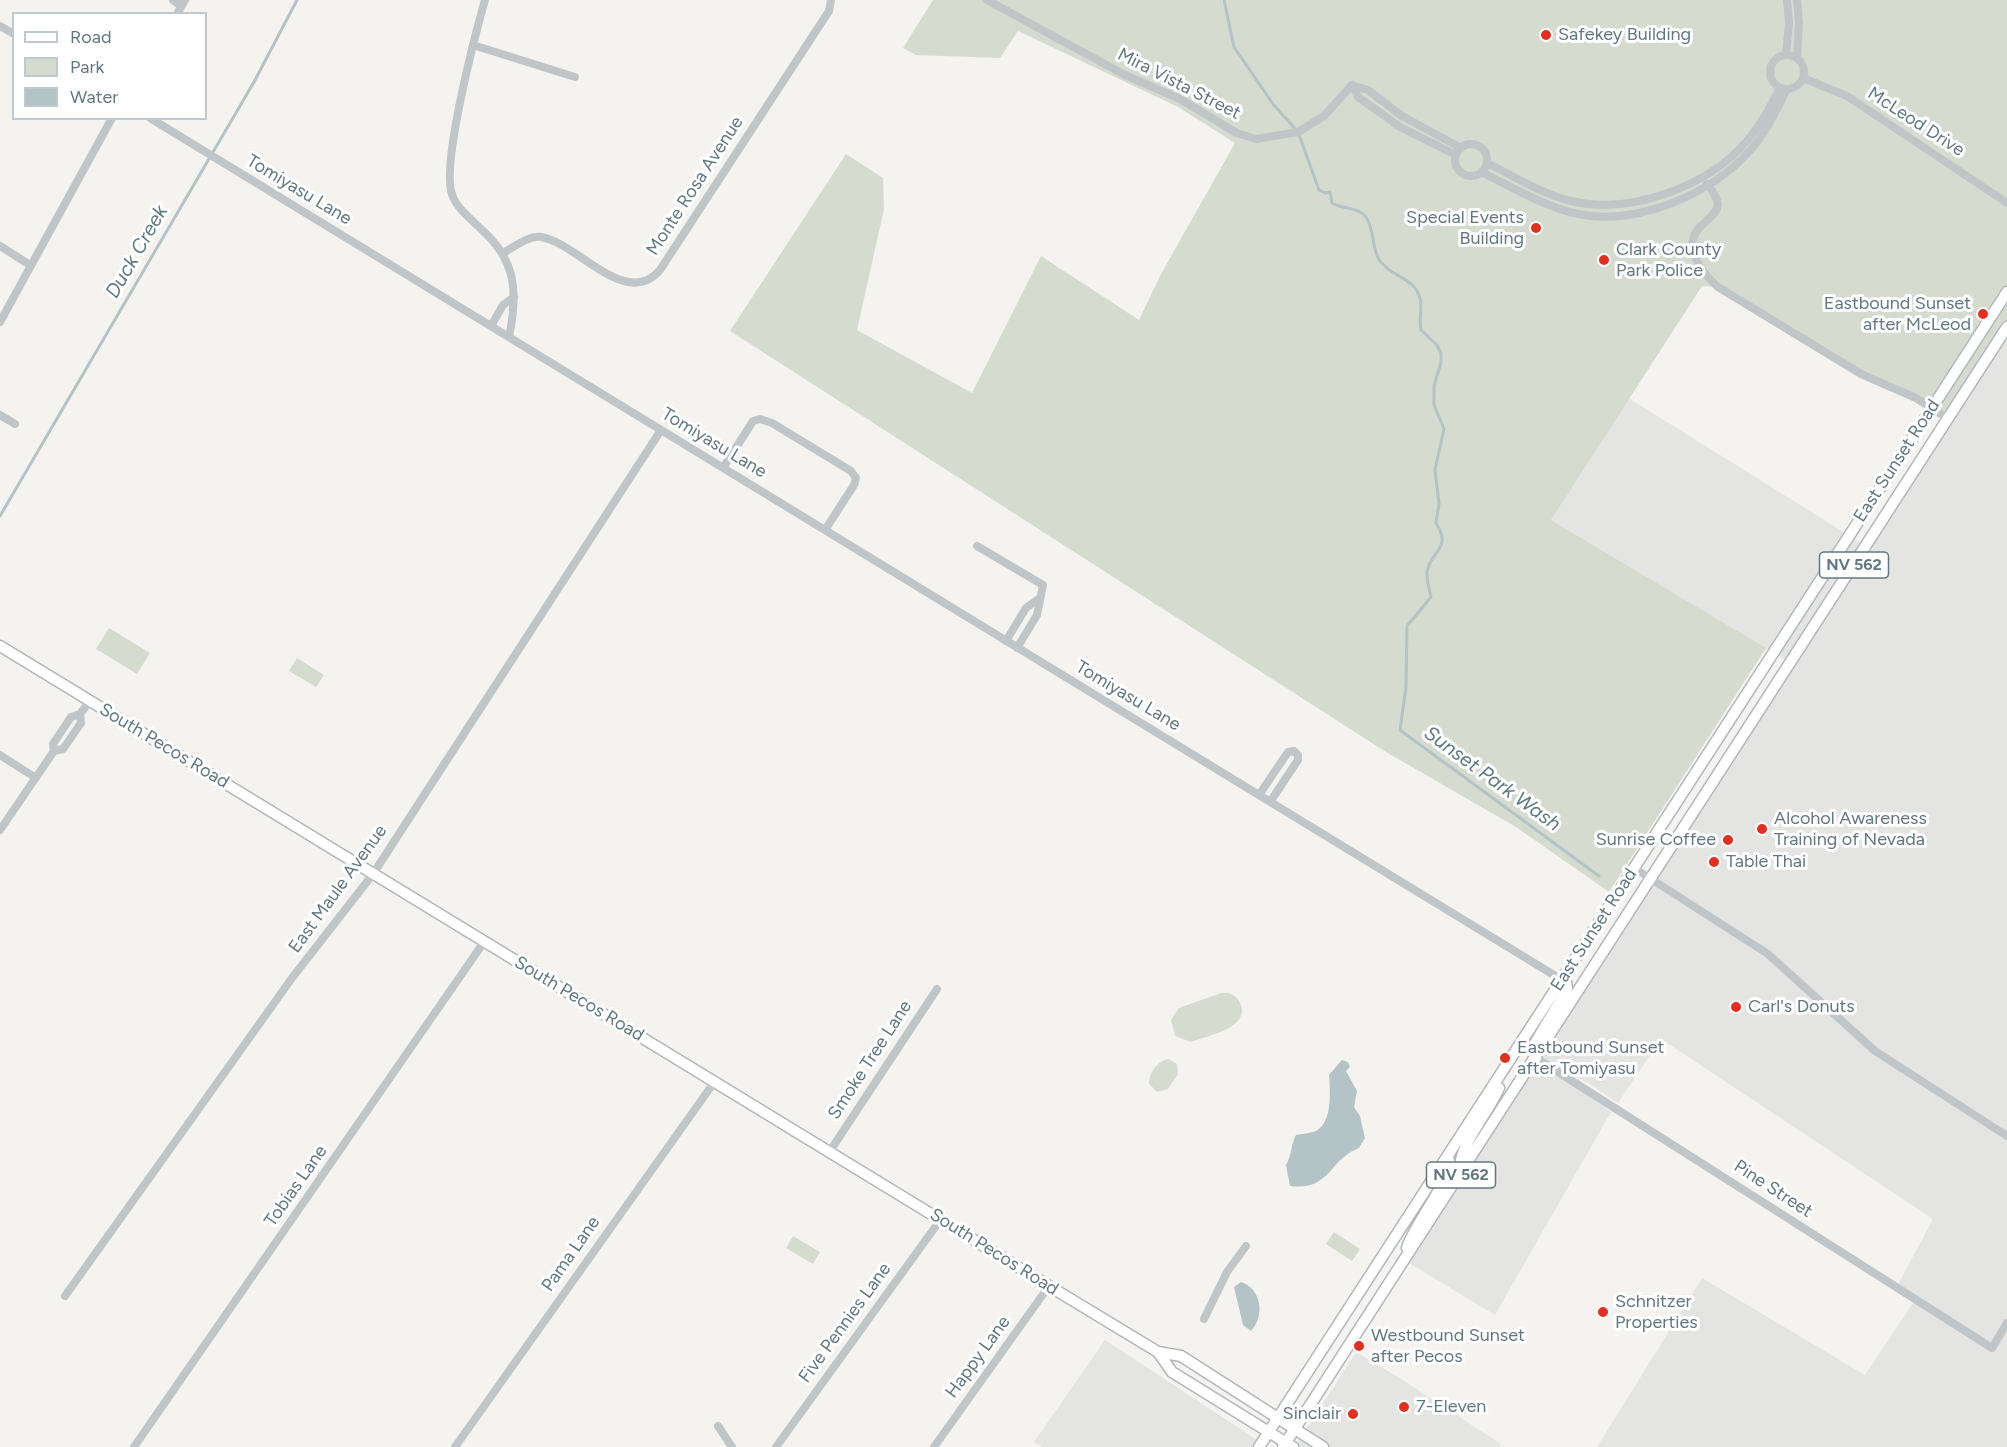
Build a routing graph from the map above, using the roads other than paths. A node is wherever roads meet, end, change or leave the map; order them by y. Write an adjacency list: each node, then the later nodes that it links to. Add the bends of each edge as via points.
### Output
1 (173, 0): 7 (street)
2 (485, 0): 8 (street)
3 (831, 0): 22 (street, Monte Rosa Avenue, via 829,11 652,278 641,283 623,282 566,247 540,237 530,238)
4 (987, 0): 16 (street, Mira Vista Street, via 1125,75 1180,99 1237,133 1256,139 1299,132 1324,116 1352,85 1368,90)
5 (1787, 0): 9 (street)
6 (1797, 0): 10 (street)
7 (181, 7)
8 (472, 45): 11 (street); 22 (street, via 448,171 452,194 465,214)
9 (1786, 55): 10 (street); 13 (street, via 1776,59 1770,69 1772,80)
10 (1797, 58): 12 (street, via 1803,67)
11 (576, 77)
12 (1803, 78): 13 (street, via 1796,87); 20 (street, McLeod Drive, via 1847,96)
13 (1784, 88): 19 (street, via 1746,143)
14 (111, 120): 23 (street)
15 (153, 120): 27 (street, Tomiyasu Lane)
16 (1459, 152): 17 (street, Mira Vista Street, via 1469,144 1480,146); 18 (street, Mira Vista Street, via 1457,168 1471,177)
17 (1487, 163): 18 (street); 19 (street, Mira Vista Street, via 1543,191 1576,202 1599,204 1651,197)
18 (1481, 172): 19 (street, Mira Vista Street, via 1556,207 1598,216 1645,211 1676,201)
19 (1705, 180): 30 (street, via 1717,197 1718,207 1699,227 1693,242 1695,261 1704,276 1862,374)
20 (2007, 203)
21 (0, 246): 23 (street)
22 (503, 253): 25 (street)
23 (30, 265): 26 (street)
24 (2007, 292): 30 (main road, East Sunset Road / NV 562)
25 (514, 297): 27 (street, via 503,305); 29 (street)
26 (0, 322)
27 (491, 326): 29 (street, Tomiyasu Lane)
28 (2007, 327): 32 (main road, East Sunset Road / NV 562)
29 (509, 338): 34 (street, Tomiyasu Lane)
30 (1931, 408): 32 (street); 43 (main road, East Sunset Road / NV 562)
31 (0, 415): 33 (street)
32 (1948, 419): 44 (main road, East Sunset Road / NV 562)
33 (15, 424)
34 (661, 430): 35 (street, Tomiyasu Lane); 51 (street, East Maule Avenue)
35 (723, 468): 36 (street, Tomiyasu Lane); 36 (street, via 753,421 760,419 832,459 856,478)
36 (825, 530): 39 (street, Tomiyasu Lane)
37 (978, 546): 38 (street, via 1043,585)
38 (1040, 598): 39 (street, via 1026,608); 41 (street, via 1037,615)
39 (1006, 641): 41 (street, Tomiyasu Lane)
40 (0, 646): 42 (main road, South Pecos Road)
41 (1017, 648): 47 (street, Tomiyasu Lane)
42 (90, 700): 46 (street, via 80,714 71,717); 51 (main road, South Pecos Road)
43 (1743, 700): 44 (main road); 50 (main road, East Sunset Road / NV 562)
44 (1760, 711): 52 (main road, East Sunset Road / NV 562)
45 (0, 755): 46 (street)
46 (36, 778): 49 (street)
47 (1260, 795): 48 (street, Tomiyasu Lane); 48 (street, via 1288,753 1294,751 1298,760)
48 (1270, 802): 54 (street, Tomiyasu Lane)
49 (0, 830)
50 (1634, 868): 52 (street); 54 (main road, East Sunset Road / NV 562)
51 (373, 874): 53 (main road, South Pecos Road); 67 (street, East Maule Avenue, via 292,978)
52 (1651, 879): 57 (main road, East Sunset Road / NV 562); 59 (street, via 1768,954 1875,1052)
53 (484, 942): 58 (main road, South Pecos Road); 76 (street, Tobias Lane)
54 (1562, 980): 56 (main road, East Sunset Road / NV 562); 57 (main road, via 1567,989 1531,1050)
55 (937, 988): 60 (street, Smoke Tree Lane)
56 (1519, 1047): 61 (main road, East Sunset Road / NV 562); 62 (main road, via 1486,1116 1464,1151 1460,1166)
57 (1536, 1058): 62 (main road, East Sunset Road / NV 562); 69 (street, Pine Street, via 1992,1347)
58 (714, 1081): 60 (main road, South Pecos Road); 77 (street, Pama Lane)
59 (2007, 1136)
60 (830, 1151): 63 (main road, South Pecos Road)
61 (1448, 1157): 65 (main road, via 1448,1174 1417,1222); 71 (main road, East Sunset Road / NV 562)
62 (1465, 1168): 65 (main road, East Sunset Road / NV 562)
63 (941, 1219): 66 (main road, South Pecos Road); 79 (street, Five Pennies Lane)
64 (1246, 1246): 68 (street, via 1227,1272)
65 (1404, 1260): 73 (main road, East Sunset Road / NV 562)
66 (1049, 1286): 70 (main road, South Pecos Road); 80 (street, Happy Lane)
67 (65, 1296)
68 (1204, 1319)
69 (2007, 1323)
70 (1158, 1352): 71 (main road, South Pecos Road, via 1182,1356); 74 (main road, South Pecos Road, via 1172,1372)
71 (1279, 1418): 73 (main road, South Pecos Road); 74 (main road, East Sunset Road / NV 562)
72 (718, 1426): 78 (street)
73 (1295, 1429): 75 (main road, East Sunset Road / NV 562); 82 (main road, South Pecos Road)
74 (1270, 1432): 75 (main road, South Pecos Road); 81 (main road, East Sunset Road / NV 562)
75 (1287, 1446)
76 (134, 1447)
77 (454, 1447)
78 (732, 1447)
79 (776, 1447)
80 (934, 1447)
81 (1259, 1447)
82 (1323, 1447)

